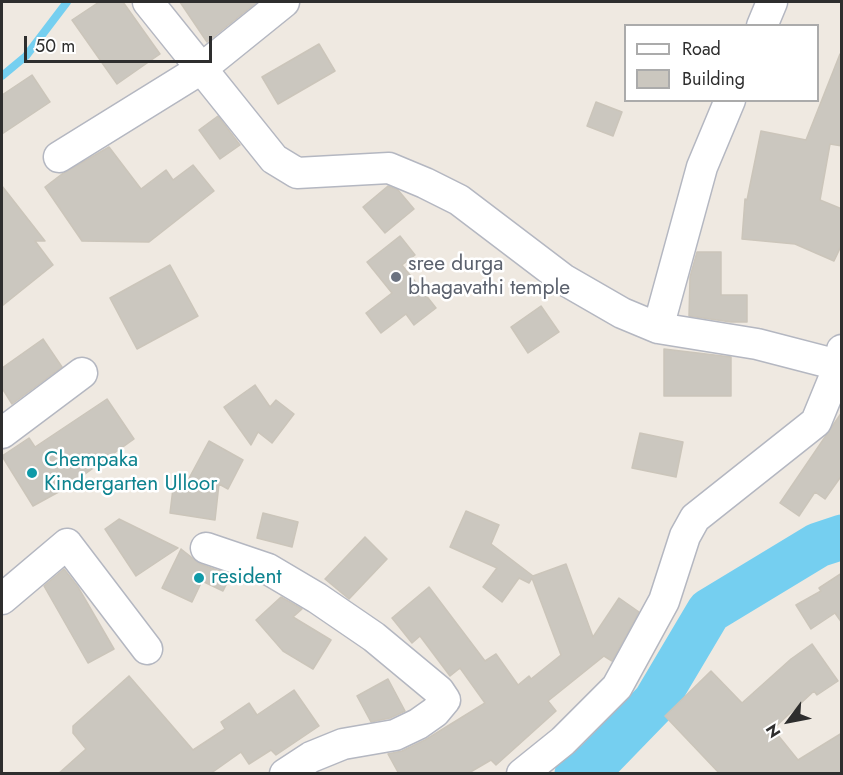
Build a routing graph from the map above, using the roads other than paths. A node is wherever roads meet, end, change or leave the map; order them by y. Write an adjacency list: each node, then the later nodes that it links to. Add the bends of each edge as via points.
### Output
1 (148, 2): 5 (street)
2 (284, 2): 5 (street)
3 (772, 2): 4 (street)
4 (763, 24)
5 (201, 69): 7 (street); 8 (street, via 274,159 297,172 389,168 425,183 459,200 563,279 622,313)
6 (729, 102): 8 (street, via 702,167)
7 (59, 157)
8 (658, 328): 9 (street)
9 (841, 361): 16 (street, via 816,422 695,518 685,536 664,602 617,687)
10 (82, 373): 11 (street)
11 (2, 433)
12 (206, 548): 15 (street, via 268,569 317,598 374,638 439,691 444,700 426,718 395,735 343,744)
13 (2, 599): 14 (street, via 67,544)
14 (147, 649)
15 (285, 774)
16 (522, 774)

